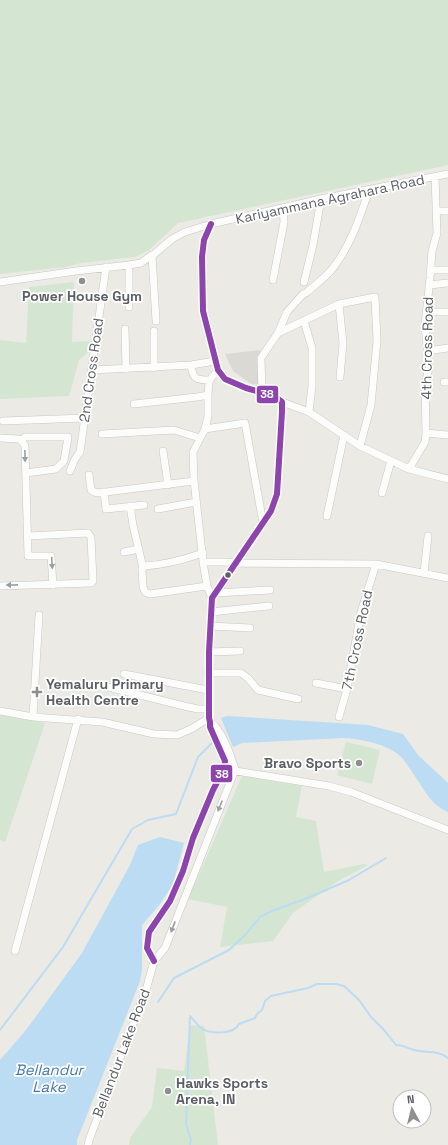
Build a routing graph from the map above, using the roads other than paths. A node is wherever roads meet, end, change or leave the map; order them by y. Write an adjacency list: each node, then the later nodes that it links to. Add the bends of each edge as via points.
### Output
1 (448, 174): 2 (street, Kariyammana Agrahara Road)
2 (435, 177): 3 (street, Kariyammana Agrahara Road); 6 (street, 4th Cross Road)
3 (369, 190): 4 (street, Kariyammana Agrahara Road); 27 (street, via 344,253 332,270 303,294 287,312)
4 (321, 199): 5 (street, Kariyammana Agrahara Road); 16 (street)
5 (283, 208): 8 (street, Kariyammana Agrahara Road); 14 (street, via 284,222)
6 (436, 211): 7 (street); 12 (street, 4th Cross Road, via 437,233 432,251)
7 (448, 211)
8 (211, 224): 9 (street, Kariyammana Agrahara Road, via 184,232); 30 (street, via 204,240 202,258 203,311)
9 (152, 255): 10 (street, Kariyammana Agrahara Road, via 141,263); 23 (street)
10 (129, 266): 11 (street, Kariyammana Agrahara Road); 20 (street)
11 (106, 267): 15 (street, Kariyammana Agrahara Road); 34 (street, 2nd Cross Road)
12 (431, 270): 13 (street); 18 (street, 4th Cross Road)
13 (448, 270)
14 (273, 280)
15 (0, 282)
16 (304, 282)
17 (448, 283): 18 (street)
18 (429, 285): 21 (street, 4th Cross Road)
19 (339, 304): 24 (street); 36 (street, via 343,343); 53 (street, via 375,297 377,341 371,405)
20 (129, 307)
21 (426, 312): 22 (street); 29 (street, 4th Cross Road)
22 (448, 312)
23 (156, 321)
24 (304, 321): 27 (street); 42 (street, via 312,348)
25 (125, 329): 33 (street)
26 (154, 331): 32 (street)
27 (278, 333): 38 (street, via 261,358)
28 (448, 348): 29 (street)
29 (427, 351): 47 (street, 4th Cross Road, via 429,368 425,384)
30 (215, 361): 31 (street); 35 (street)
31 (191, 365): 32 (street); 37 (street, via 194,378)
32 (154, 368): 33 (street)
33 (126, 369): 34 (street)
34 (92, 370): 43 (street, 2nd Cross Road)
35 (218, 370): 37 (street); 38 (street, via 225,379)
36 (340, 376)
37 (210, 380): 39 (street)
38 (262, 392): 40 (street)
39 (208, 395): 41 (street); 45 (street)
40 (282, 402): 42 (street); 70 (street, via 277,494)
41 (134, 404)
42 (309, 412): 48 (street)
43 (85, 418): 44 (street); 57 (street, 2nd Cross Road, via 80,452)
44 (3, 421)
45 (205, 429): 51 (street); 70 (street, via 245,423)
46 (102, 434): 51 (street, via 174,430)
47 (426, 434): 49 (street); 56 (street, 4th Cross Road, via 425,442)
48 (344, 435): 53 (street); 69 (street)
49 (448, 435)
50 (0, 438): 52 (street)
51 (200, 438): 61 (street, via 193,452)
52 (21, 440): 58 (street, one-way to 58, via 25,446); 58 (street, via 25,436 68,437 64,461 56,469)
53 (360, 446): 55 (street)
54 (163, 451): 62 (street)
55 (391, 461): 56 (street); 64 (street)
56 (409, 469): 60 (street)
57 (70, 471)
58 (26, 473): 71 (street)
59 (89, 475): 63 (street, via 91,490)
60 (448, 479)
61 (194, 482): 62 (street); 65 (street)
62 (168, 485): 63 (street)
63 (104, 492): 67 (street, via 106,509)
64 (382, 493)
65 (196, 502): 68 (street); 75 (street)
66 (144, 504): 67 (street)
67 (130, 506): 73 (street)
68 (158, 509)
69 (327, 516)
70 (263, 523): 77 (street)
71 (28, 536): 82 (street, one-way to 82, via 28,556 51,556); 82 (street, via 88,533 91,537 93,581)
72 (428, 536): 80 (street)
73 (139, 549): 74 (street); 79 (street)
74 (124, 552)
75 (203, 553): 76 (street); 79 (street, via 180,561)
76 (203, 562): 77 (street); 84 (street)
77 (236, 563): 78 (street); 86 (street)
78 (376, 564): 80 (street); 98 (street, 7th Cross Road, via 360,612)
79 (143, 568): 84 (street, via 143,588 150,594)
80 (424, 573): 81 (street)
81 (448, 578)
82 (53, 585): 83 (street, one-way to 83)
83 (0, 586)
84 (207, 586): 86 (street)
85 (270, 590): 86 (street)
86 (213, 595): 88 (street)
87 (269, 606): 88 (street)
88 (211, 612): 90 (street)
89 (39, 615): 103 (street)
90 (210, 626): 91 (street); 93 (street)
91 (250, 628)
92 (240, 651): 93 (street)
93 (209, 652): 94 (street)
94 (208, 673): 99 (street); 100 (street, via 241,673 258,690)
95 (124, 674): 99 (street)
96 (316, 683): 98 (street)
97 (104, 686): 101 (street, via 184,706)
98 (347, 689): 104 (street, 7th Cross Road)
99 (208, 690): 101 (street)
100 (298, 699)
101 (209, 709): 106 (street)
102 (0, 711): 103 (street)
103 (33, 717): 105 (street)
104 (339, 717)
105 (78, 719): 106 (street, via 154,734 177,735); 110 (street)
106 (211, 723): 107 (street, via 229,750)
107 (227, 763): 108 (street); 111 (street, via 193,838 170,901 149,932 147,948)
108 (235, 770): 109 (street, via 329,786); 111 (street, Bellandur Lake Road, one-way to 111, via 165,948)
109 (448, 830)
110 (15, 951)
111 (154, 961): 112 (street, Bellandur Lake Road, via 146,990)
112 (88, 1145)

